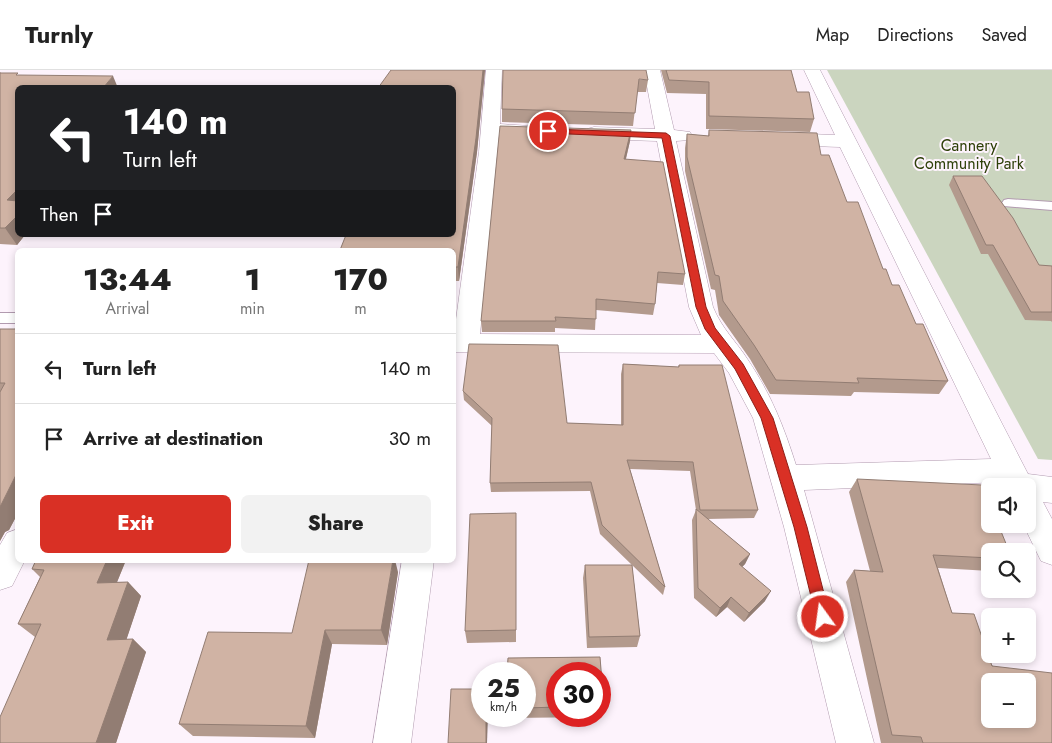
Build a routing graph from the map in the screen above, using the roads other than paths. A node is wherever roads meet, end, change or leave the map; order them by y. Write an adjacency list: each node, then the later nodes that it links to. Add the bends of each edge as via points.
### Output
1 (494, 70): 4 (street)
2 (652, 70): 7 (street)
3 (812, 70): 10 (street)
4 (490, 129): 5 (street); 15 (street)
5 (558, 131)
6 (578, 132): 7 (street)
7 (666, 136): 8 (street); 16 (street, via 701,307 710,329)
8 (704, 137)
9 (761, 138): 10 (street)
10 (847, 141): 18 (street)
11 (1008, 203): 12 (lane)
12 (1052, 206)
13 (0, 318): 14 (lane)
14 (15, 318)
15 (460, 343): 16 (street)
16 (724, 344): 17 (street, via 767,418)
17 (785, 478): 19 (street); 28 (street)
18 (1017, 478)
19 (981, 481)
20 (1036, 486): 21 (street)
21 (1052, 490)
22 (1036, 519): 24 (street)
23 (15, 548): 26 (street)
24 (1052, 552)
25 (418, 563): 27 (street)
26 (0, 575)
27 (392, 743)
28 (856, 743)

